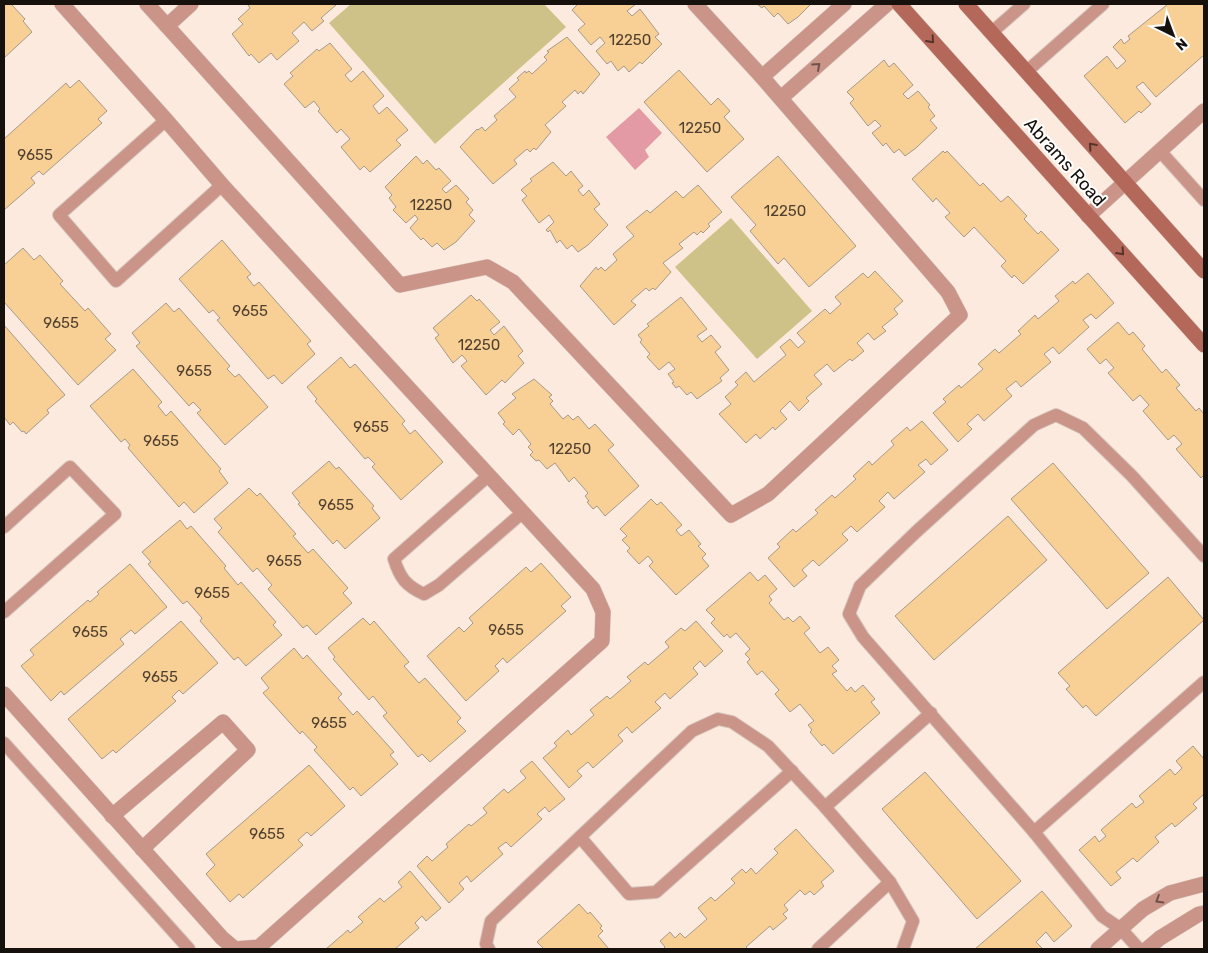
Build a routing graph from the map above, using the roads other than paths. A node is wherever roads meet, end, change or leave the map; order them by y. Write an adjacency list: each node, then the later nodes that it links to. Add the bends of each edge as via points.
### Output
1 (62, 4): 17 (street)
2 (147, 4): 11 (street)
3 (191, 4): 11 (street)
4 (695, 4): 14 (street)
5 (844, 4): 14 (street)
6 (887, 4): 15 (street, one-way to 6)
7 (899, 4): 22 (main road, Abrams Road, one-way to 22)
8 (966, 4): 12 (main road, Abrams Road)
9 (1024, 4): 12 (lane)
10 (1103, 4): 13 (lane)
11 (167, 26): 15 (street, via 400,285 487,266 513,282 731,514 768,494 960,315 948,292)
12 (991, 32): 13 (main road, Abrams Road)
13 (1026, 72): 19 (main road, Abrams Road, one-way to 13)
14 (762, 77): 15 (street)
15 (780, 98)
16 (1204, 111): 18 (street)
17 (166, 120): 20 (street); 20 (lane, via 59,216 116,281)
18 (1160, 151): 19 (street); 21 (lane)
19 (1124, 183): 22 (street); 23 (main road, Abrams Road)
20 (222, 185): 25 (street)
21 (1204, 200)
22 (1088, 216): 24 (main road, Abrams Road, one-way to 24)
23 (1204, 271)
24 (1204, 345)
25 (488, 476): 26 (street); 26 (lane, via 394,559 398,574 411,588 424,594 439,585)
26 (522, 513): 39 (street, via 593,589 603,612 602,641 259,947 235,949)
27 (4, 527): 29 (lane, via 70,467 115,514)
28 (1203, 552): 32 (lane, via 1083,428 1056,415 1034,425 860,586 849,614 863,637)
29 (4, 612)
30 (1204, 682): 37 (lane)
31 (4, 694): 36 (street)
32 (931, 713): 35 (lane); 37 (lane)
33 (4, 743): 44 (lane)
34 (792, 771): 35 (lane); 38 (lane, via 768,746 732,722 718,719 692,731); 38 (lane, via 656,892 629,894)
35 (825, 807): 40 (lane)
36 (112, 816): 39 (street); 39 (street, via 223,722 248,750)
37 (1034, 832): 43 (lane, via 1102,916)
38 (580, 837): 45 (lane, via 491,921 486,944)
39 (142, 849)
40 (890, 882): 46 (lane); 47 (lane, via 913,921)
41 (1204, 884): 43 (street, one-way to 43, via 1170,893 1143,909)
42 (1204, 913): 50 (street)
43 (1121, 929): 48 (street); 49 (lane)
44 (189, 949)
45 (489, 949)
46 (818, 949)
47 (903, 949)
48 (1098, 949)
49 (1139, 949)
50 (1147, 949)

